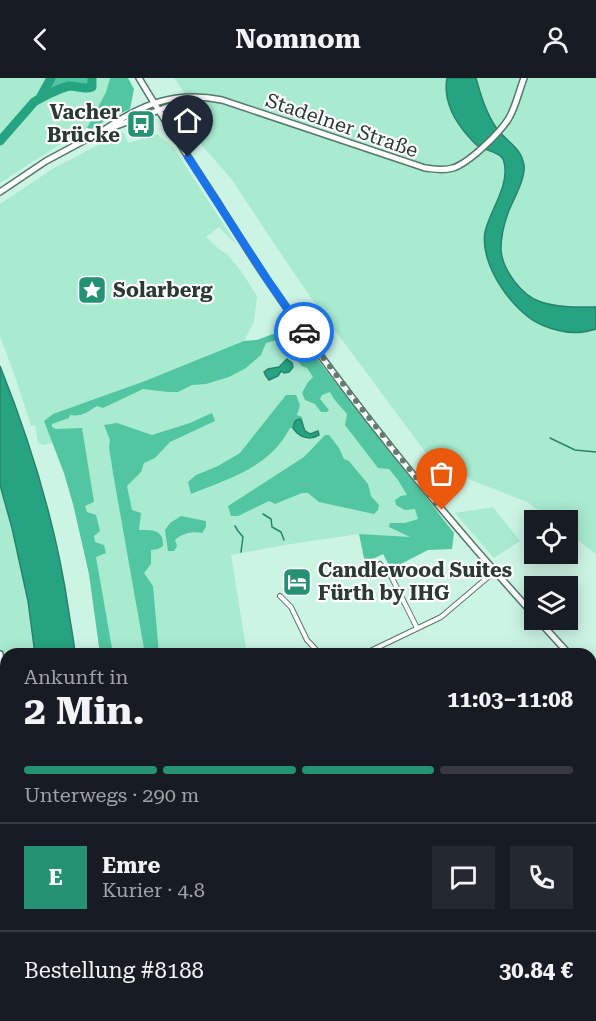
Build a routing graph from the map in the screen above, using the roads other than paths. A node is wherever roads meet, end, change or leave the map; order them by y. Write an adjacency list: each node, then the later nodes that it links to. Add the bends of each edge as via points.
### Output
1 (139, 78): 4 (main road)
2 (524, 78): 3 (main road, Stadelner Straße, via 504,126 456,167 442,170 425,168 222,100)
3 (194, 97): 4 (main road, Stadelner Straße); 5 (main road, Stadelner Straße)
4 (153, 102): 5 (main road); 6 (main road, Stadelner Straße)
5 (158, 110): 6 (main road, Stadelner Straße); 9 (main road, via 267,279 344,386)
6 (100, 132): 7 (main road, Stadelner Straße)
7 (0, 192)
8 (380, 564): 12 (street, via 391,576)
9 (494, 572): 11 (main road); 12 (street, via 441,617)
10 (280, 596): 14 (street, via 291,607)
11 (524, 604)
12 (417, 628): 15 (street)
13 (547, 630): 16 (main road)
14 (314, 648)
15 (376, 648)
16 (564, 648)

